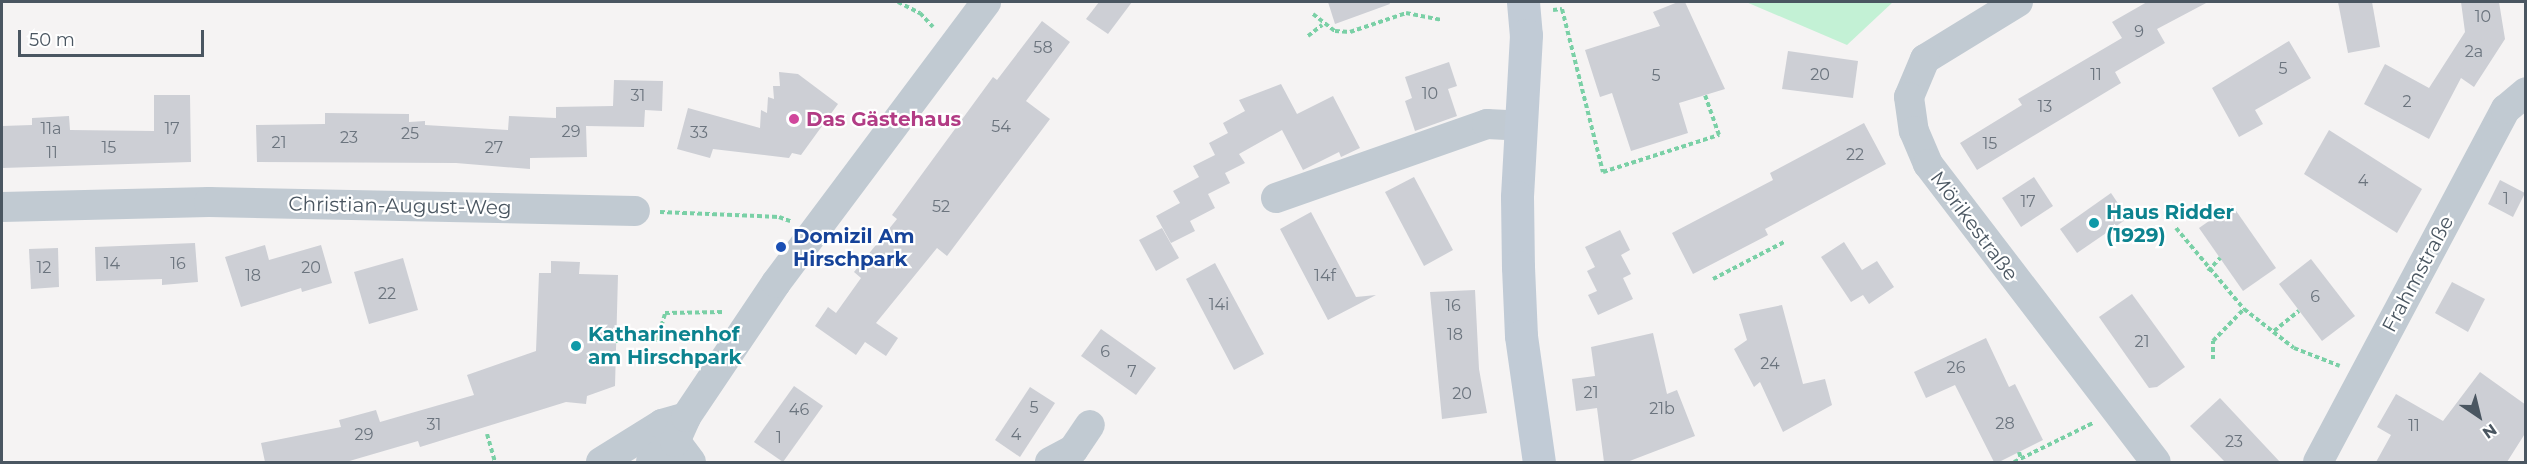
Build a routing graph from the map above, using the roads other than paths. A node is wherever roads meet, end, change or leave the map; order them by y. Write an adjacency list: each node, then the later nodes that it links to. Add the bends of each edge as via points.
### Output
1 (986, 2): 10 (street, via 794,258)
2 (2018, 2): 15 (street, Mörikestraße, via 1925,59 1909,97 1914,130 1928,164)
3 (1532, 6): 5 (main road, via 1526,35)
4 (2526, 92): 16 (street, Frahmstraße, via 2506,109)
5 (1522, 126): 6 (street, via 1487,124); 14 (main road, via 1517,197 1521,336)
6 (1276, 198)
7 (2, 207): 8 (street, Christian-August-Weg, via 209,202)
8 (635, 211)
9 (1090, 425): 13 (street, via 1073,450)
10 (679, 436): 11 (street); 12 (street)
11 (618, 459)
12 (651, 462)
13 (1050, 462)
14 (1539, 462)
15 (2156, 462)
16 (2318, 462)

